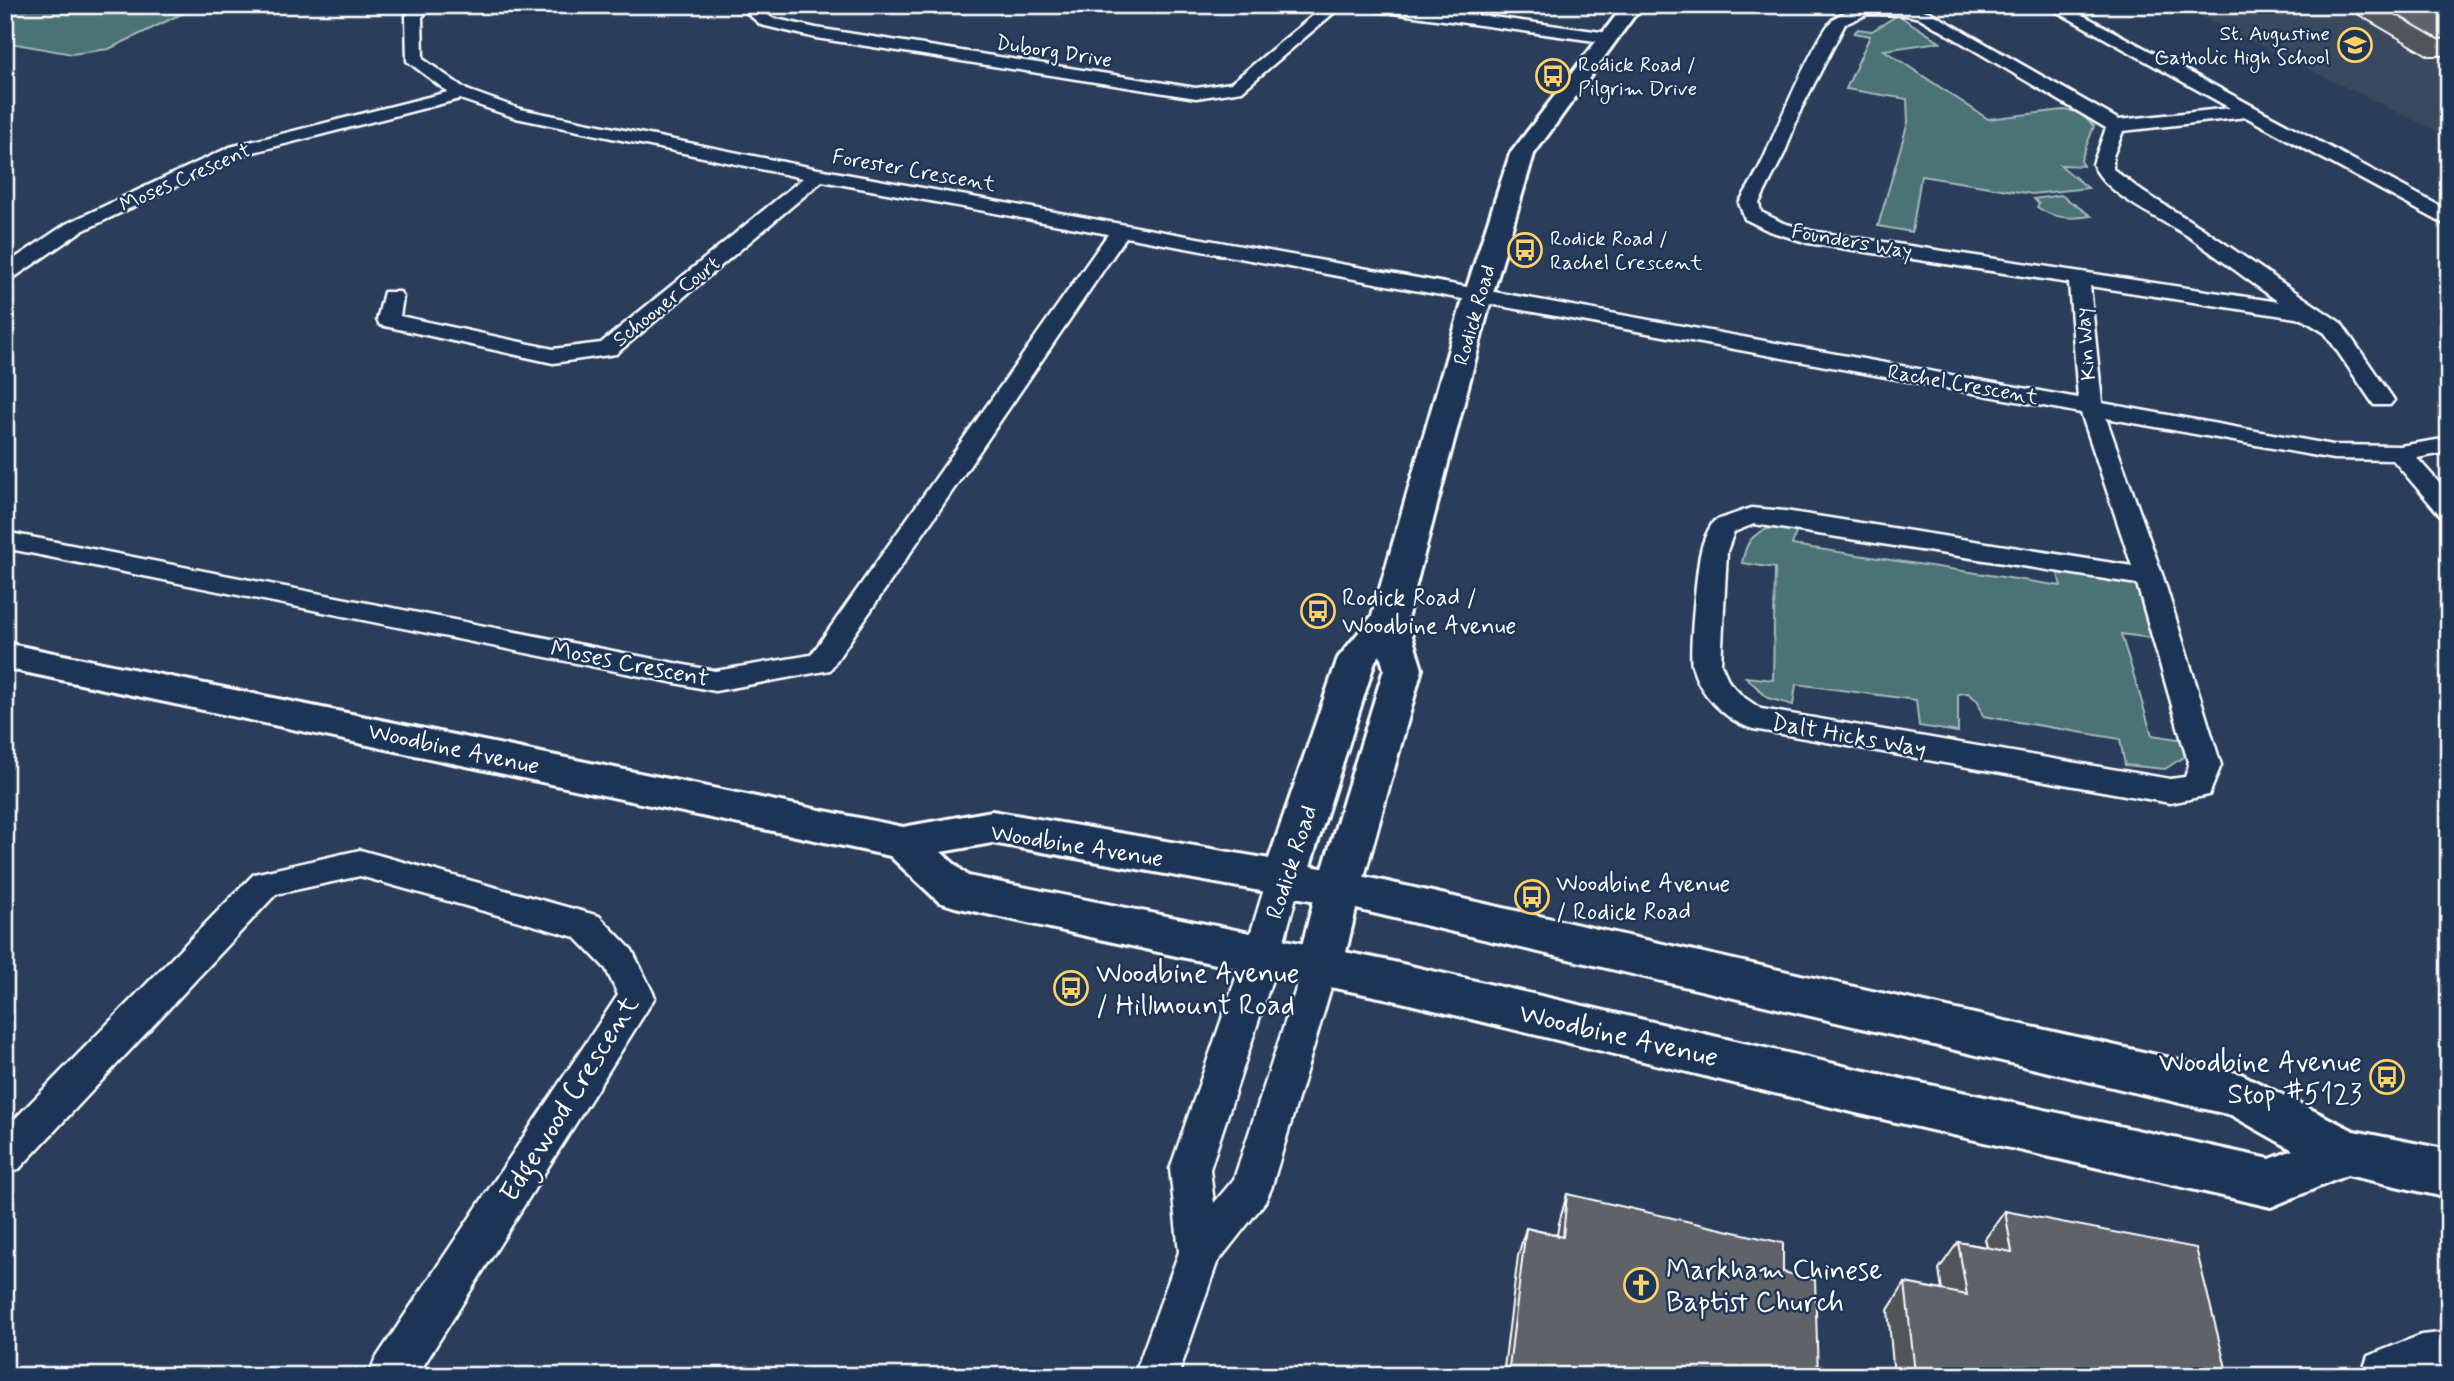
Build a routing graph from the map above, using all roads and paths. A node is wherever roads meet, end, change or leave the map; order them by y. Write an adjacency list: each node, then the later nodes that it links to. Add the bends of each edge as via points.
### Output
1 (426, 5): 8 (street, Forester Crescent, via 414,16 415,61)
2 (745, 5): 3 (street, Duborg Drive, via 767,22 816,33 1196,93 1236,87)
3 (1336, 5)
4 (1371, 5): 7 (street)
5 (1638, 5): 7 (main road, Rodick Road, via 1627,12)
6 (2052, 5): 9 (street)
7 (1609, 38): 16 (main road, Rodick Road, via 1522,154)
8 (461, 94): 11 (street, Forester Crescent, via 516,113); 14 (street, Moses Crescent, via 236,151 73,228)
9 (2251, 111): 10 (street); 12 (street)
10 (2116, 126): 15 (street, Founders Way, via 1925,15 1866,9 1839,22 1749,202 1752,215 1808,237); 18 (street, Founders Way, via 2102,164 2105,172)
11 (818, 176): 13 (street, Forester Crescent); 17 (street, Schooner Court, via 608,349 553,356 388,320)
12 (2449, 219)
13 (1121, 230): 16 (street, Forester Crescent); 24 (street, Moses Crescent, via 820,663 715,681)
14 (5, 275)
15 (2080, 280): 18 (street, Founders Way); 20 (street, Kin Way)
16 (1478, 296): 20 (street, Rachel Crescent); 26 (main road, Rodick Road)
17 (392, 297)
18 (2308, 313): 19 (street, Founders Way, via 2333,328)
19 (2382, 400)
20 (2091, 408): 22 (street, Rachel Crescent, via 2333,452); 25 (street, Dalt Hicks Way)
21 (2449, 445): 22 (street, Rachel Crescent)
22 (2400, 453): 23 (street)
23 (2449, 510)
24 (5, 540)
25 (2149, 578): 25 (street, Dalt Hicks Way, via 1751,516 1723,527 1714,551 1706,664 1717,687 1753,718 2170,791 2198,787 2205,765)
26 (1389, 619): 29 (main road, Rodick Road, via 1357,658); 30 (main road, via 1403,668)
27 (5, 655): 28 (main road, Woodbine Avenue)
28 (903, 843): 29 (main road, Woodbine Avenue, via 992,827); 31 (main road, Woodbine Avenue, via 955,890)
29 (1284, 878): 30 (main road, Woodbine Avenue); 31 (street, Rodick Road)
30 (1339, 888): 32 (main road); 33 (main road, Woodbine Avenue, via 2241,1096)
31 (1262, 955): 32 (main road, Woodbine Avenue); 36 (street, Rodick Road, via 1189,1169)
32 (1320, 965): 33 (main road, Woodbine Avenue, via 2271,1183); 36 (street, via 1251,1189)
33 (2346, 1152): 35 (main road, Woodbine Avenue)
34 (5, 1156): 38 (street, Edgewood Crescent, via 266,883 360,863 587,926 619,960 637,997)
35 (2449, 1174)
36 (1200, 1252): 39 (street)
37 (2449, 1354): 40 (street, via 2421,1357)
38 (391, 1376)
39 (1156, 1376)
40 (2383, 1376)

